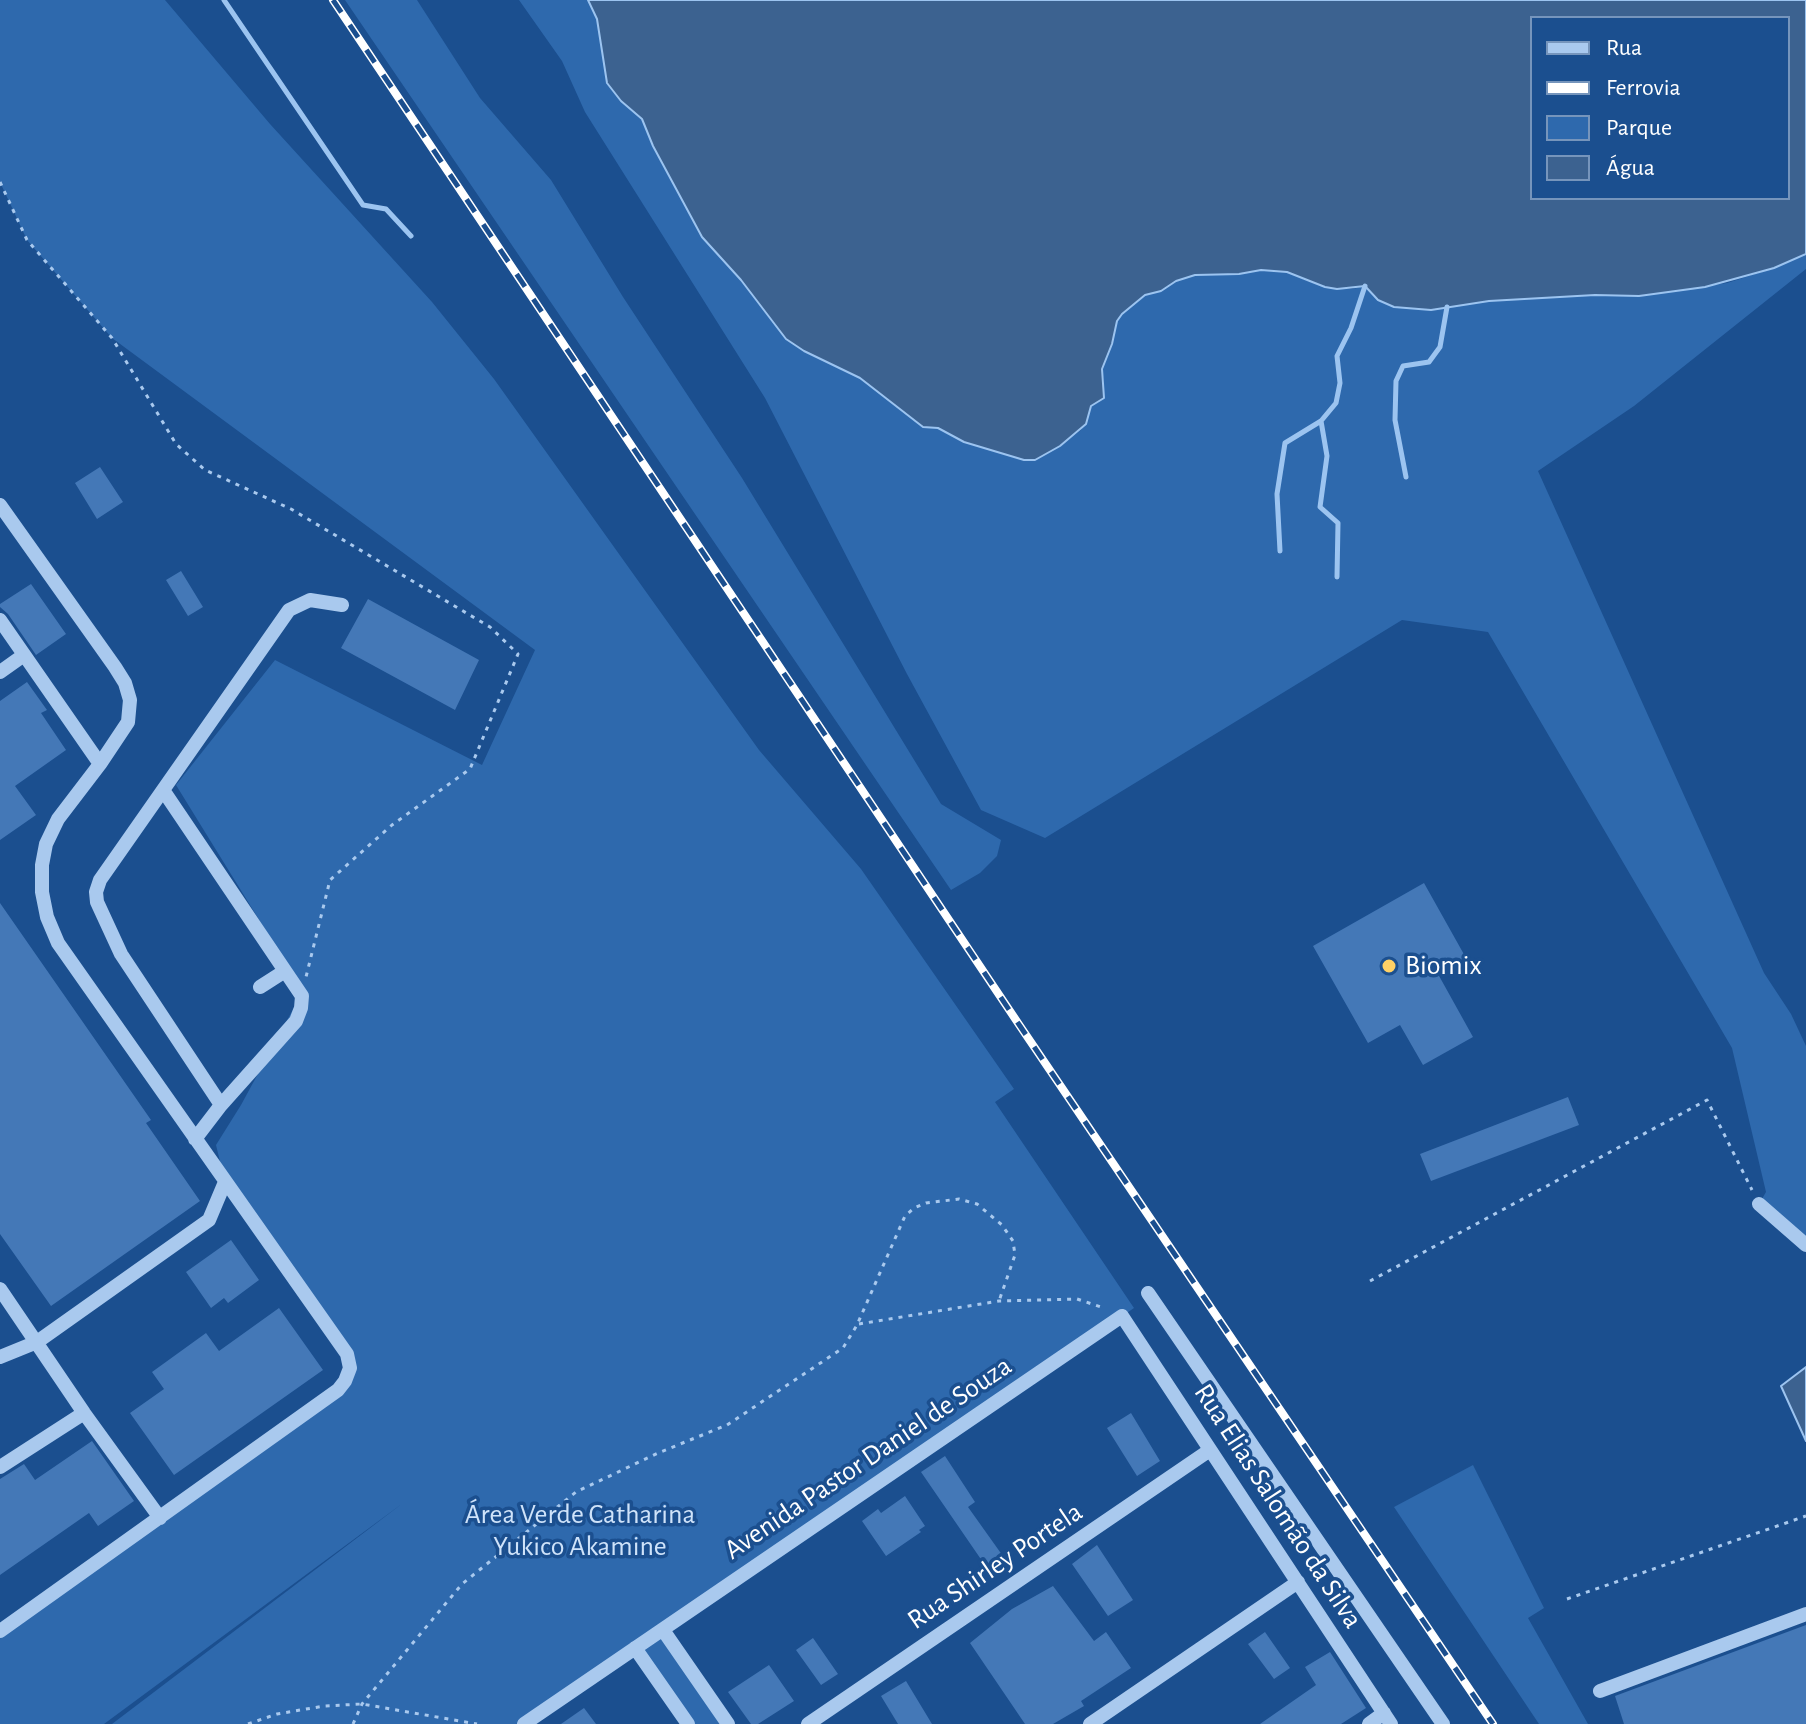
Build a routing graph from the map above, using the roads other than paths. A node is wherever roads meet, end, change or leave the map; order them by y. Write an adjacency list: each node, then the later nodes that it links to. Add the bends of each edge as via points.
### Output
1 (0, 505): 6 (street, via 125,683 128,722)
2 (342, 605): 7 (street, via 310,600 289,610)
3 (1, 623): 4 (street)
4 (24, 655): 5 (street); 6 (street)
5 (0, 672)
6 (100, 764): 11 (street, via 58,819 46,844 42,892 47,917 58,943)
7 (163, 790): 8 (street); 10 (street, via 100,880 97,902 121,954)
8 (285, 971): 9 (street); 10 (street, via 302,996 296,1021)
9 (260, 987)
10 (221, 1105): 11 (street)
11 (195, 1139): 12 (street)
12 (225, 1182): 18 (street, via 209,1220); 23 (street, via 347,1354 350,1368 338,1390)
13 (1759, 1204): 14 (street)
14 (1806, 1245)
15 (1148, 1293): 37 (street)
16 (2, 1296): 18 (street)
17 (1122, 1316): 21 (street, Rua Elias Salomão da Silva); 26 (street, Avenida Pastor Daniel de Souza)
18 (37, 1342): 19 (street); 20 (street)
19 (0, 1357)
20 (84, 1413): 22 (street); 23 (street)
21 (1210, 1450): 24 (street, Rua Elias Salomão da Silva); 34 (street, Rua Shirley Portela)
22 (0, 1467)
23 (160, 1518): 27 (street)
24 (1298, 1582): 30 (street, Rua Elias Salomão da Silva); 35 (street)
25 (1806, 1614): 29 (street)
26 (663, 1630): 28 (street, Avenida Pastor Daniel de Souza); 33 (street)
27 (0, 1631)
28 (635, 1648): 31 (street, Avenida Pastor Daniel de Souza); 32 (street)
29 (1600, 1691)
30 (1388, 1719): 36 (street)
31 (524, 1724)
32 (688, 1724)
33 (728, 1724)
34 (808, 1724)
35 (1090, 1724)
36 (1369, 1724)
37 (1443, 1724)

